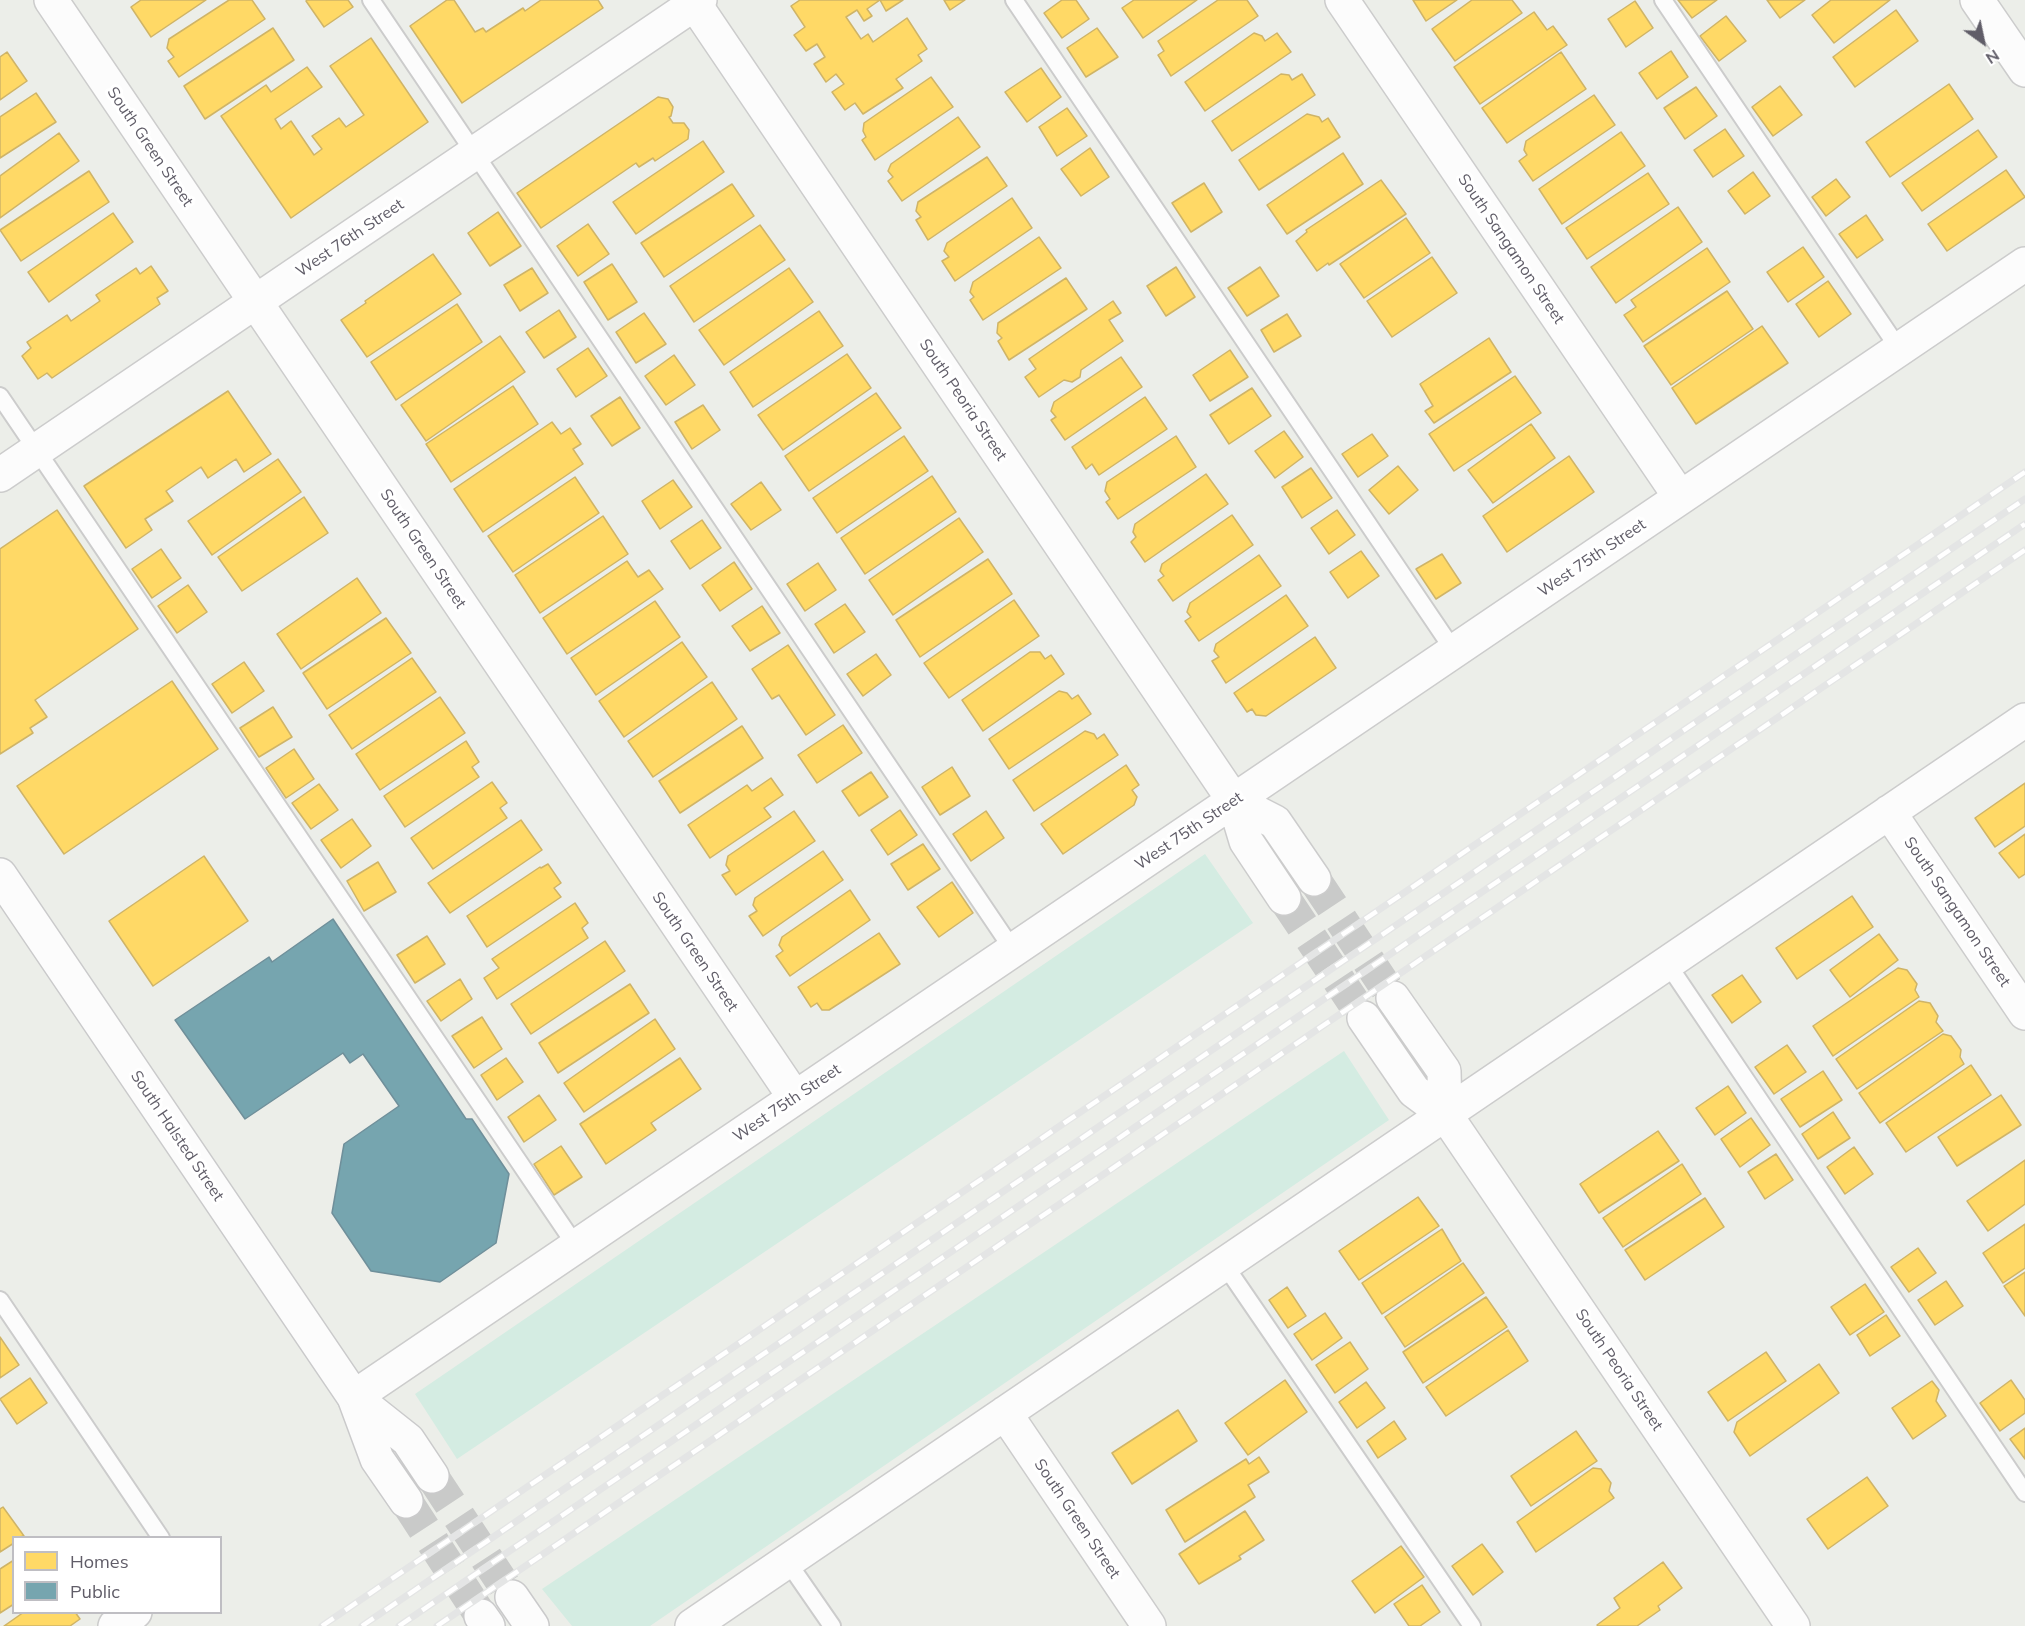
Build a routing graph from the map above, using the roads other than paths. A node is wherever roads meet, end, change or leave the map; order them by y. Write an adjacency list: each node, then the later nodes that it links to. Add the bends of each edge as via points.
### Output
1 (51, 0): 11 (street, South Green Street)
2 (371, 0): 9 (lane)
3 (1014, 0): 17 (lane)
4 (1342, 0): 16 (street, South Sangamon Street)
5 (1663, 0): 12 (lane)
6 (1977, 0): 8 (street)
7 (696, 1): 9 (street, West 76th Street); 19 (street, South Peoria Street)
8 (2025, 70)
9 (474, 154): 11 (street, West 76th Street); 24 (lane)
10 (2025, 264): 12 (street, West 75th Street)
11 (255, 302): 14 (street, West 76th Street); 29 (street, South Green Street)
12 (1899, 349): 16 (street, West 75th Street)
13 (0, 396): 14 (lane)
14 (37, 450): 15 (street, West 76th Street); 31 (lane)
15 (1, 474)
16 (1680, 497): 17 (street, West 75th Street)
17 (1454, 651): 19 (street, West 75th Street)
18 (2025, 720): 20 (street)
19 (1234, 801): 22 (street, South Peoria Street, via 1275,822); 23 (street, South Peoria Street, via 1246,841); 24 (street, West 75th Street)
20 (1889, 812): 25 (street); 27 (street, South Sangamon Street)
21 (0, 875): 34 (street, South Halsted Street)
22 (1314, 879)
23 (1284, 898)
24 (1013, 950): 29 (street, West 75th Street)
25 (1667, 963): 30 (street); 37 (lane)
26 (1393, 998): 30 (street, via 1444,1071)
27 (2025, 1013)
28 (1364, 1018): 30 (street, South Peoria Street, via 1414,1091)
29 (795, 1098): 31 (street, West 75th Street)
30 (1445, 1114): 32 (street); 49 (street, South Peoria Street)
31 (576, 1246): 34 (street, West 75th Street)
32 (1224, 1264): 35 (street); 48 (lane)
33 (0, 1300): 39 (lane)
34 (354, 1397): 36 (street, South Halsted Street, via 408,1440); 38 (street, South Halsted Street, via 377,1459)
35 (1005, 1413): 40 (street); 47 (street, South Green Street)
36 (432, 1476)
37 (2025, 1493)
38 (406, 1501)
39 (160, 1536)
40 (787, 1561): 45 (street); 46 (lane)
41 (512, 1597): 44 (street)
42 (132, 1614): 43 (street)
43 (114, 1626)
44 (532, 1626)
45 (692, 1626)
46 (832, 1626)
47 (1149, 1626)
48 (1472, 1626)
49 (1793, 1626)

